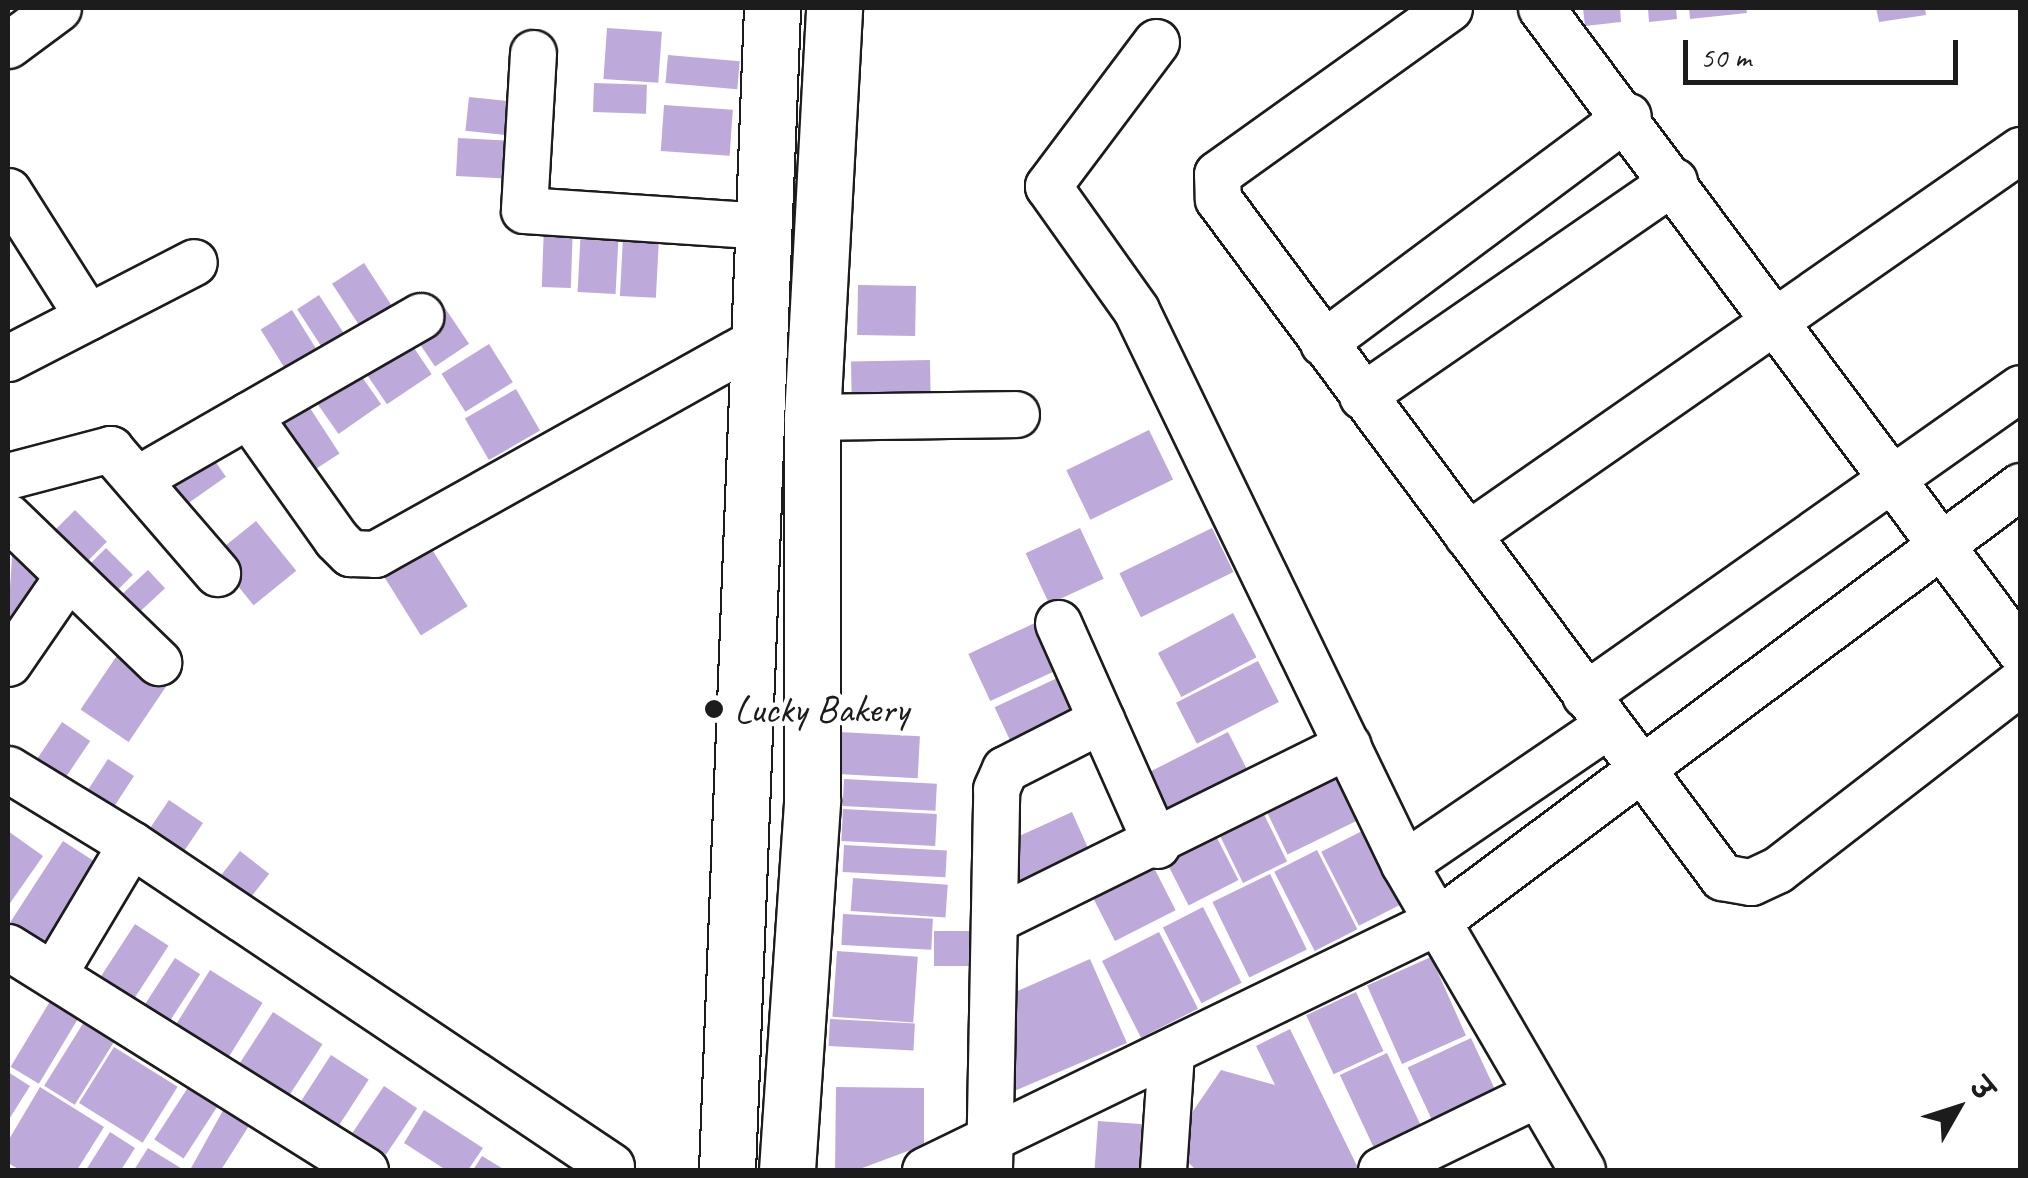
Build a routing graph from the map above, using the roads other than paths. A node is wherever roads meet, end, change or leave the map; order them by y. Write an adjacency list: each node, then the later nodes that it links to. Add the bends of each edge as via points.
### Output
1 (58, 8): 7 (street)
2 (772, 8): 13 (main road)
3 (834, 8): 18 (main road)
4 (1450, 8): 20 (street, via 1216,174 1218,199)
5 (1541, 8): 9 (street)
6 (1156, 42): 43 (street, via 1048,186 1136,310)
7 (8, 45)
8 (533, 53): 13 (street, via 524,210)
9 (1628, 116): 11 (street); 20 (street)
10 (2020, 150): 17 (street)
11 (1674, 180): 17 (street); 23 (street)
12 (8, 191): 15 (street)
13 (763, 226): 19 (main road)
14 (194, 262): 15 (street)
15 (88, 316): 21 (street)
16 (421, 316): 25 (street)
17 (1778, 320): 29 (street); 32 (street)
18 (815, 338): 19 (main road); 26 (main road)
19 (754, 342): 25 (street, via 375,554 350,553 336,539); 58 (main road)
20 (1322, 342): 23 (street)
21 (8, 358)
22 (2020, 388): 29 (street)
23 (1362, 396): 32 (street)
24 (1016, 414): 26 (street)
25 (248, 415): 28 (street)
26 (812, 417): 59 (main road, via 812,800)
27 (8, 476): 28 (street, via 110,449)
28 (138, 478): 34 (street)
29 (1896, 478): 33 (street); 41 (street)
30 (2020, 486): 33 (street)
31 (8, 516): 35 (street)
32 (1467, 535): 41 (street)
33 (1938, 546): 37 (street); 45 (street)
34 (217, 573)
35 (67, 576): 38 (street); 39 (street)
36 (1058, 624): 42 (street)
37 (2020, 651)
38 (8, 662)
39 (158, 662)
40 (2020, 682): 45 (street, via 1777,870 1752,882 1722,877)
41 (1596, 710): 45 (street); 48 (street)
42 (1101, 720): 47 (street); 49 (street, via 1006,768 996,790)
43 (1348, 745): 47 (street); 48 (street)
44 (8, 769): 46 (street)
45 (1639, 769): 50 (street)
46 (132, 844): 52 (street); 56 (street)
47 (1156, 845): 49 (street)
48 (1404, 864): 50 (street)
49 (998, 918): 55 (street)
50 (1436, 922): 53 (street); 54 (street)
51 (8, 947): 52 (street)
52 (54, 973): 57 (street)
53 (1171, 1052): 55 (street); 61 (street)
54 (1533, 1096): 62 (street); 63 (street)
55 (989, 1157): 60 (street)
56 (611, 1166)
57 (364, 1170)
58 (727, 1170)
59 (787, 1170)
60 (925, 1170)
61 (1164, 1170)
62 (1381, 1170)
63 (1582, 1170)

